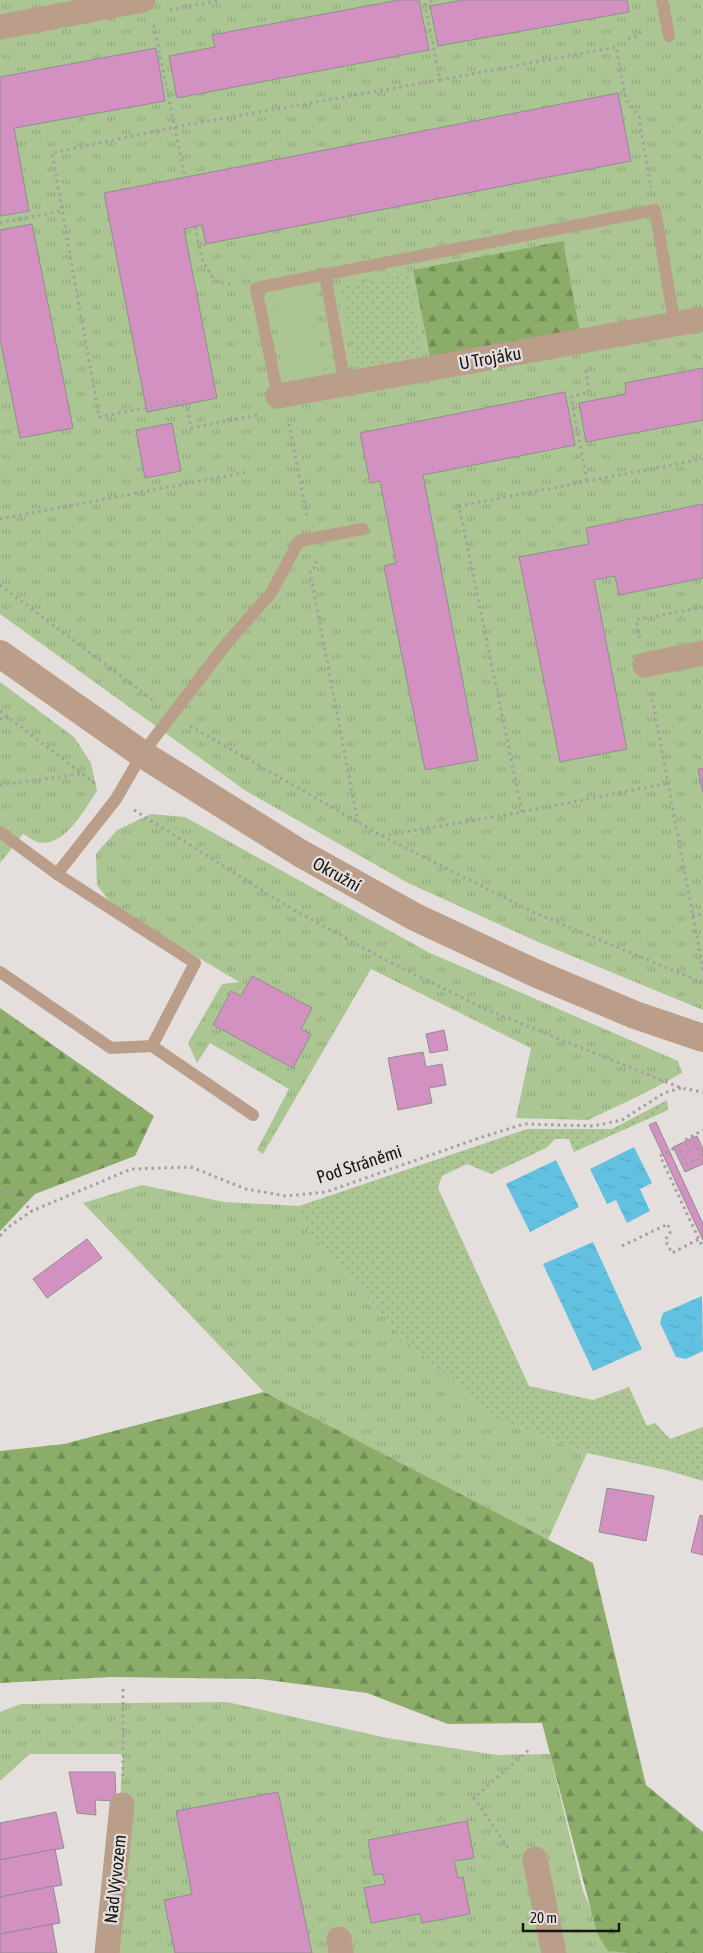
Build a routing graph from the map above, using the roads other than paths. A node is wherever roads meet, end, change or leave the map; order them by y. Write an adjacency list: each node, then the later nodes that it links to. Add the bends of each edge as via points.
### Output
1 (143, 0): 3 (street)
2 (662, 0): 4 (lane)
3 (0, 28)
4 (669, 36)
5 (325, 275): 7 (lane, via 655,210); 8 (lane); 9 (lane, via 256,288)
6 (703, 319): 7 (street, U Trojáku)
7 (675, 325): 8 (street, U Trojáku)
8 (345, 384): 9 (street, U Trojáku)
9 (267, 401)
10 (363, 529): 14 (lane, via 299,541 271,593 227,643)
11 (703, 653): 13 (street)
12 (0, 654): 14 (street, Okružní)
13 (645, 665)
14 (142, 754): 16 (lane, via 116,799); 18 (street, Okružní, via 300,853 414,917 544,977 635,1015)
15 (0, 832): 16 (lane)
16 (57, 874): 19 (lane, via 195,963)
17 (0, 972): 19 (lane, via 111,1048)
18 (703, 1038)
19 (152, 1046): 20 (lane)
20 (253, 1115)
21 (122, 1805): 23 (street, Nad Vývozem)
22 (535, 1859): 24 (street)
23 (107, 1953)
24 (554, 1953)

